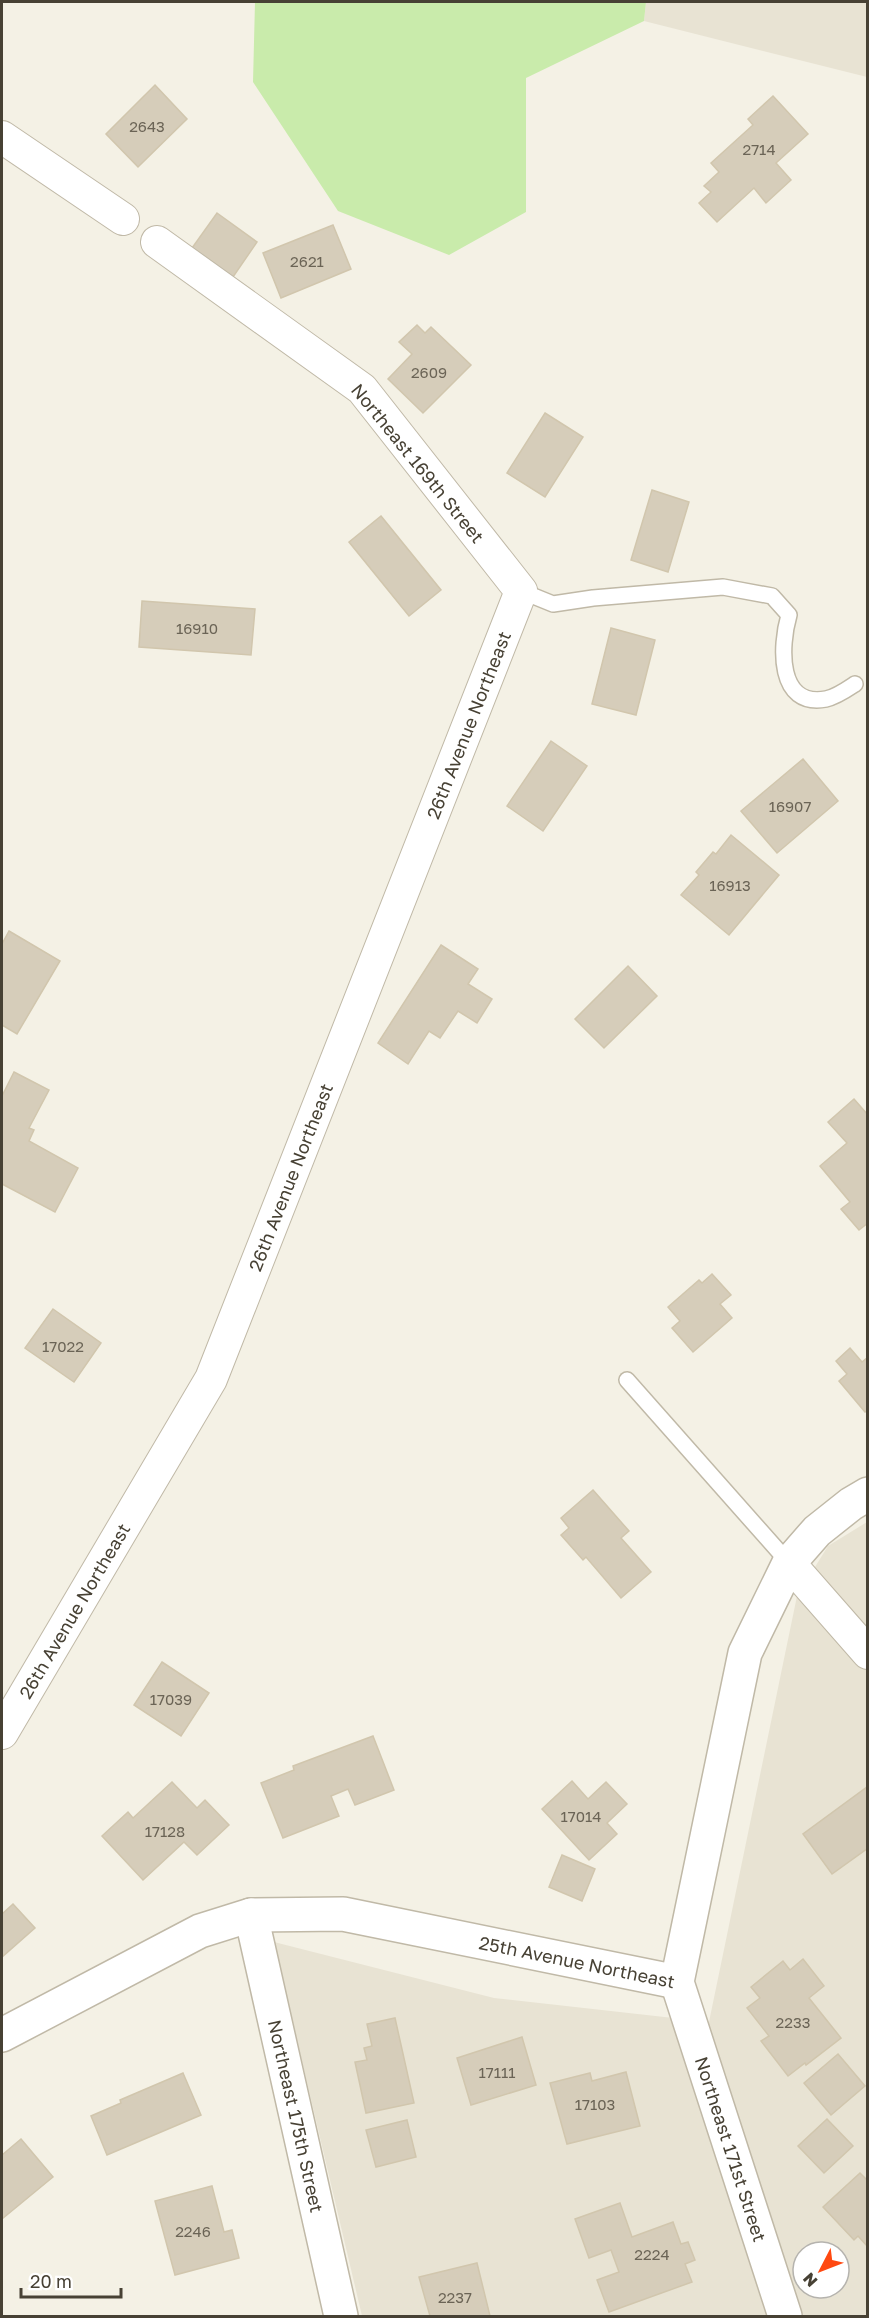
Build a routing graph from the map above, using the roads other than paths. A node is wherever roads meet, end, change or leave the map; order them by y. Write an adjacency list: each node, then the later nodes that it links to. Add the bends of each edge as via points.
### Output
1 (2, 137): 2 (street)
2 (123, 219)
3 (158, 242): 4 (street, Northeast 169th Street, via 362,388)
4 (521, 591): 5 (lane, via 553,604 723,587 772,596 789,615 784,661 788,683 797,694 815,700 828,699); 10 (street, 26th Avenue Northeast, via 211,1379)
5 (855, 684)
6 (627, 1380): 8 (lane)
7 (867, 1494): 8 (street, 25th Avenue Northeast, via 817,1531)
8 (789, 1563): 9 (street); 12 (street, 25th Avenue Northeast, via 746,1653)
9 (867, 1653)
10 (2, 1733)
11 (250, 1915): 12 (street, 25th Avenue Northeast, via 343,1914); 13 (street, 25th Avenue Northeast, via 200,1931); 14 (street, Northeast 175th Street)
12 (677, 1982): 15 (street, Northeast 171st Street)
13 (2, 2035)
14 (341, 2316)
15 (785, 2316)

